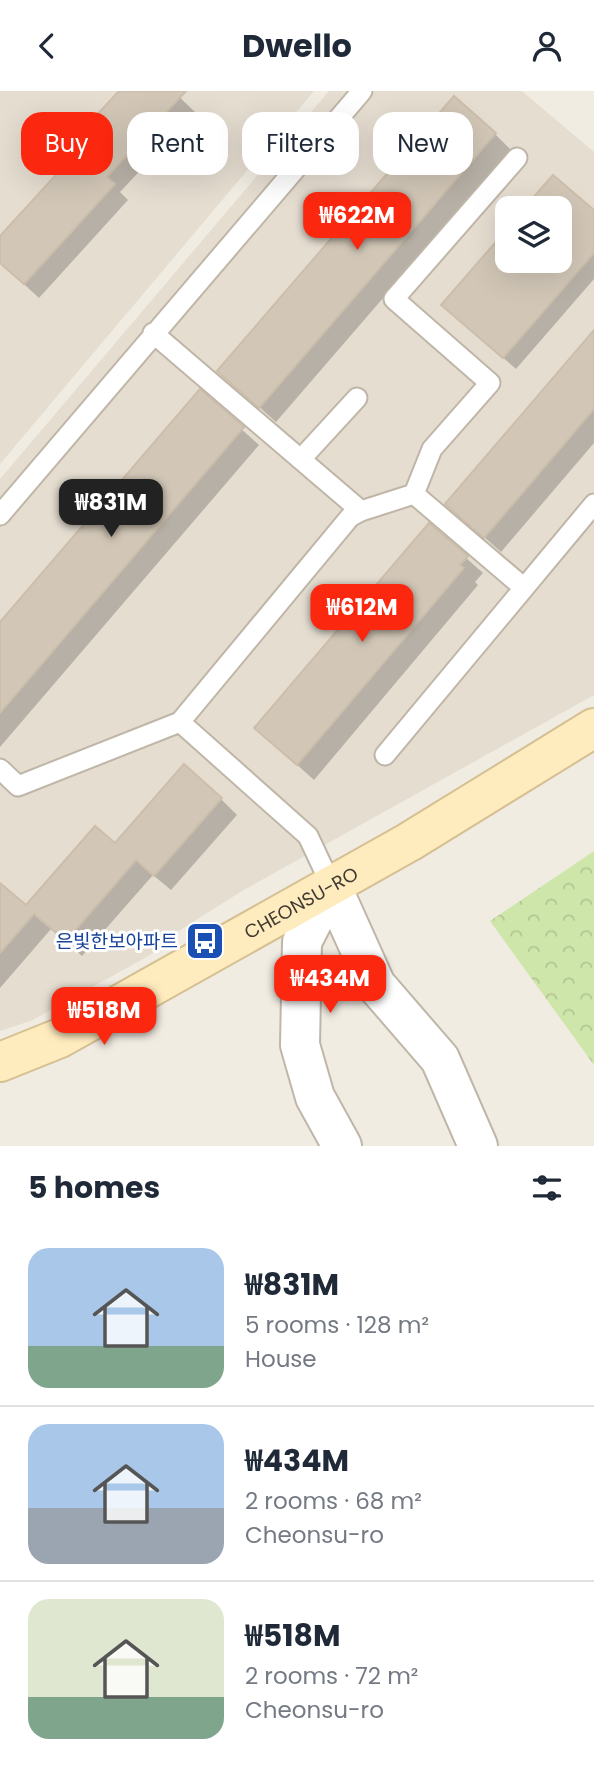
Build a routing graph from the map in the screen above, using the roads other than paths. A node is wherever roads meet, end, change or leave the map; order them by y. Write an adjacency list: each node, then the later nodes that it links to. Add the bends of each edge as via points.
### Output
1 (362, 91): 3 (lane)
2 (517, 158): 6 (lane, via 394,299 490,383 432,449)
3 (153, 333): 5 (lane); 9 (lane)
4 (357, 398): 5 (lane)
5 (301, 459): 8 (lane)
6 (414, 494): 8 (lane); 10 (lane)
7 (594, 504): 10 (lane)
8 (361, 510): 11 (lane, via 350,517)
9 (0, 515)
10 (523, 587): 13 (lane)
11 (180, 722): 14 (lane, via 18,786); 15 (lane, via 308,836)
12 (594, 728): 15 (street, CHEONSU-RO)
13 (384, 755)
14 (0, 769)
15 (331, 885): 16 (street, CHEONSU-RO, via 60,1038); 17 (street, via 302,942 300,1045 315,1097); 18 (street, via 376,985 440,1059)
16 (0, 1064)
17 (342, 1146)
18 (478, 1146)

